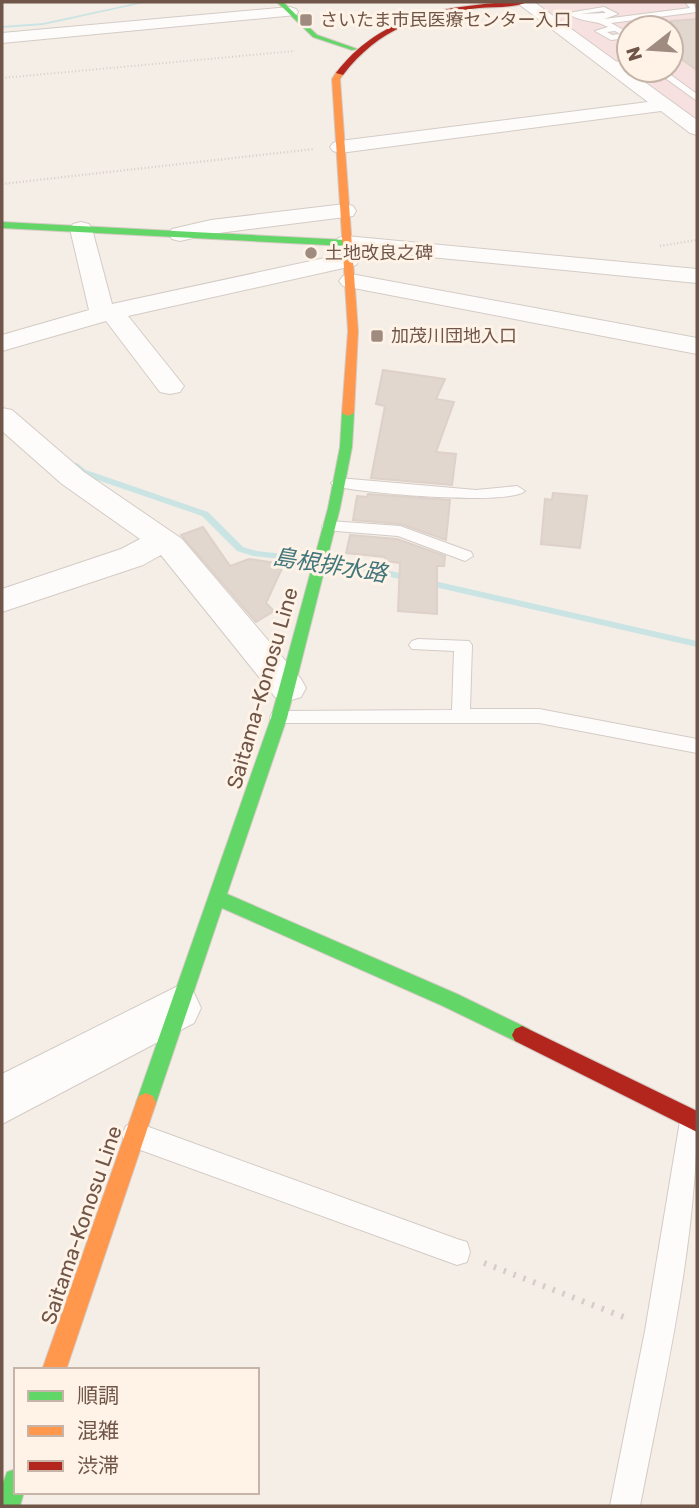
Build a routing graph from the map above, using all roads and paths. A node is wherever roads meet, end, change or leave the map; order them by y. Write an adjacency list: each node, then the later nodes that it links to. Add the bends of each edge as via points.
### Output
1 (524, 2): 5 (street); 9 (main road, Saitama-Konosu Line, via 412,21 382,32)
2 (694, 6): 4 (lane, via 652,16)
3 (285, 7): 7 (street); 9 (main road, via 315,36)
4 (599, 19): 5 (lane); 6 (lane)
5 (558, 26): 11 (street)
6 (614, 29)
7 (2, 38)
8 (297, 50): 12 (path)
9 (354, 50): 17 (main road, Saitama-Konosu Line, via 336,79)
10 (615, 63): 11 (lane)
11 (610, 64): 15 (street)
12 (2, 78)
13 (678, 84): 14 (lane)
14 (697, 98)
15 (665, 105): 16 (street); 17 (street)
16 (697, 129)
17 (340, 147): 18 (path); 19 (main road, Saitama-Konosu Line)
18 (2, 184)
19 (345, 211): 22 (street); 23 (main road, Saitama-Konosu Line)
20 (2, 225): 21 (main road)
21 (81, 229): 22 (main road); 25 (street)
22 (180, 234): 23 (main road)
23 (348, 261): 24 (street); 25 (street); 27 (street); 30 (main road, Saitama-Konosu Line, via 352,382)
24 (697, 276)
25 (107, 313): 26 (street); 28 (street)
26 (2, 343)
27 (697, 346)
28 (170, 386)
29 (2, 416): 33 (street, via 73,478)
30 (339, 482): 31 (lane, via 476,495); 32 (main road, Saitama-Konosu Line)
31 (517, 491)
32 (330, 526): 34 (lane, via 400,531); 37 (main road, Saitama-Konosu Line)
33 (163, 540): 35 (street, via 132,556); 37 (street)
34 (464, 556)
35 (2, 601)
36 (418, 645): 38 (lane, via 463,645)
37 (283, 703): 38 (lane); 40 (main road, Saitama-Konosu Line)
38 (461, 716): 39 (lane, via 539,716)
39 (697, 746)
40 (218, 898): 41 (main road, Saitama-Konosu Line); 43 (main road, via 450,1000)
41 (178, 1008): 42 (street); 44 (main road, Saitama-Konosu Line)
42 (2, 1100)
43 (694, 1122): 46 (lane)
44 (134, 1135): 45 (lane); 47 (main road, Saitama-Konosu Line)
45 (457, 1252): 46 (path)
46 (659, 1331): 50 (lane)
47 (55, 1368)
48 (14, 1487): 49 (main road)
49 (7, 1506)
50 (625, 1506)

